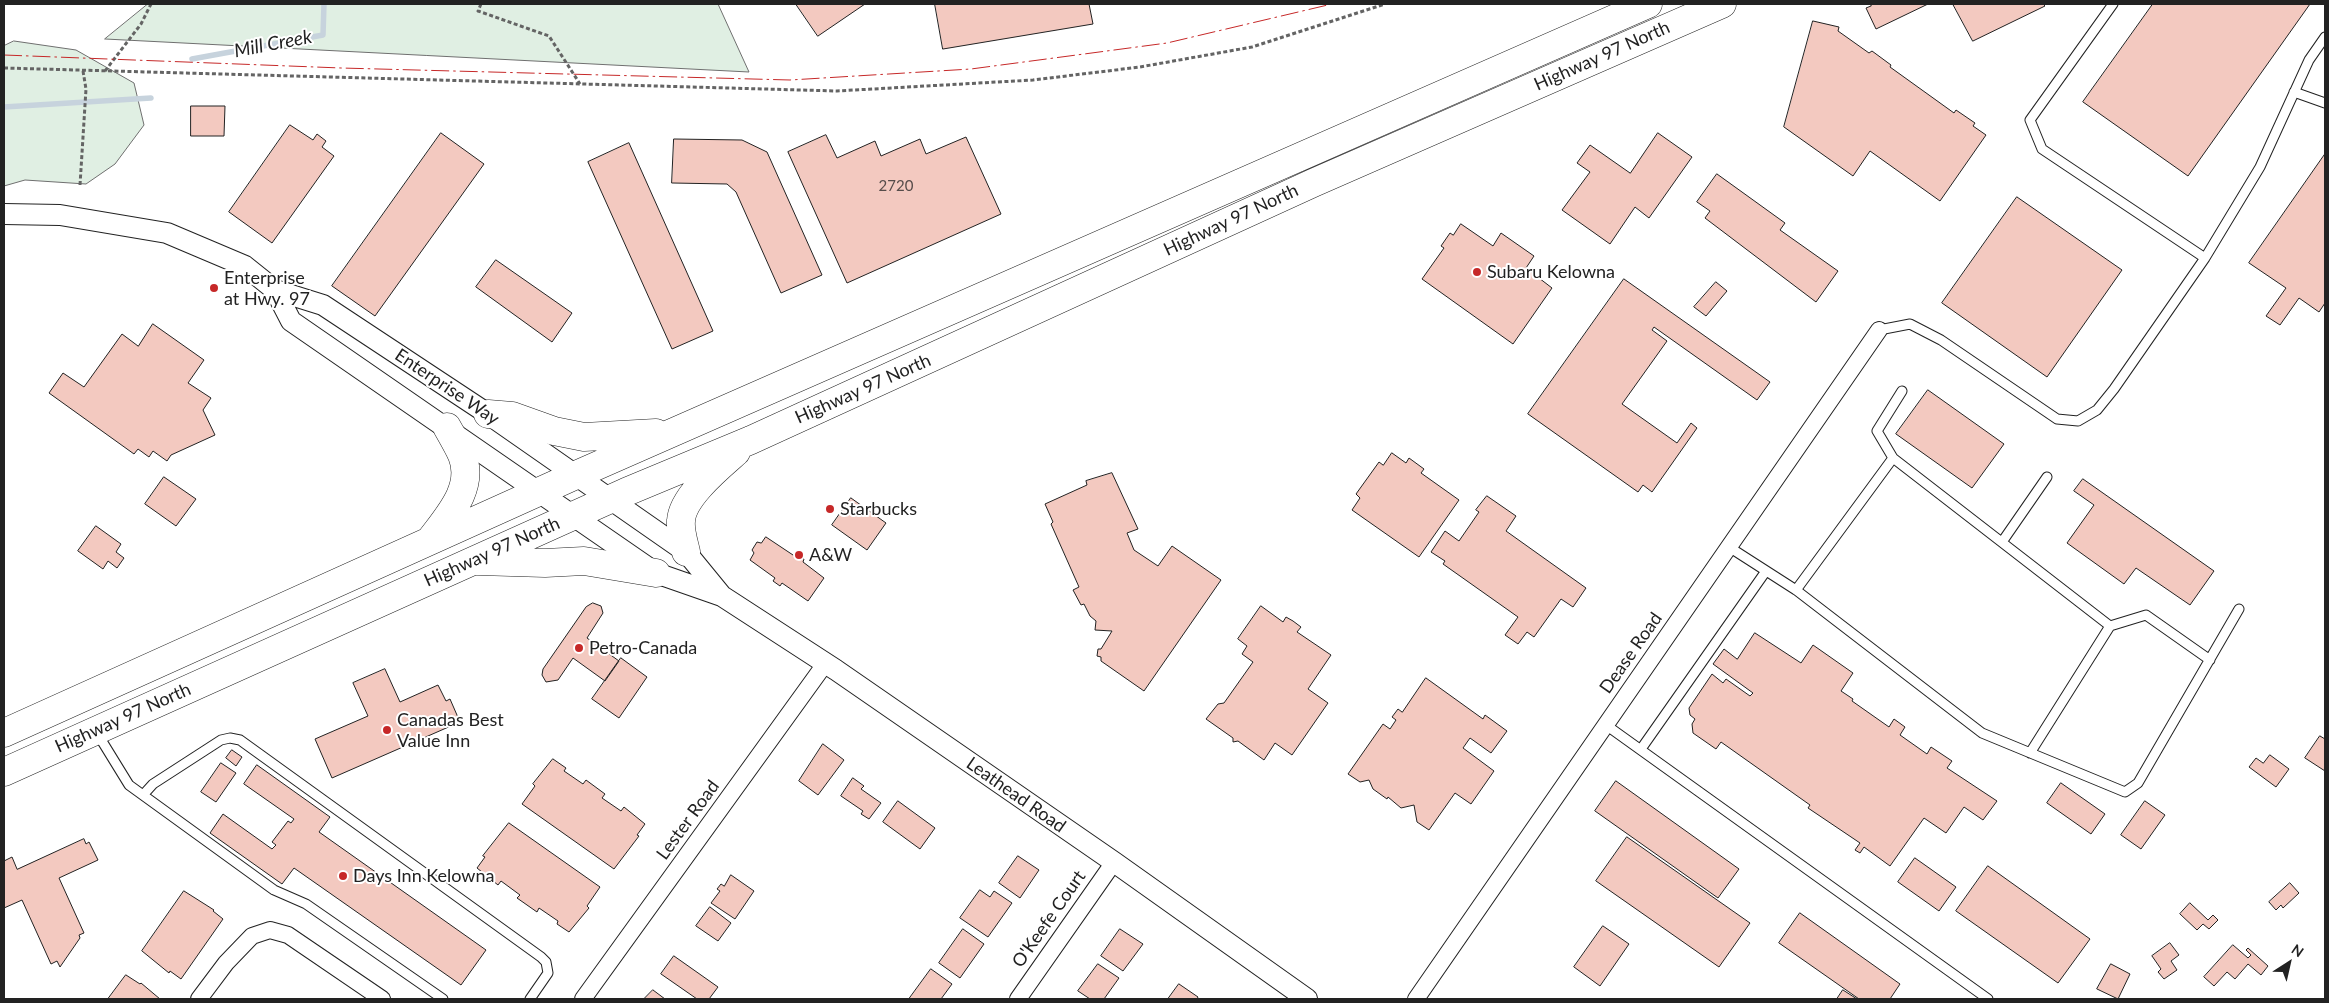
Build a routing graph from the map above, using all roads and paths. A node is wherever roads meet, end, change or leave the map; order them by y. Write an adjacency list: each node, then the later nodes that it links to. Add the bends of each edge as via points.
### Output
1 (151, 4): 10 (path, via 141,24)
2 (481, 4): 11 (path, via 478,11 549,36)
3 (1385, 4): 11 (path, via 1252,47 1140,67 1033,80 837,91)
4 (1648, 4): 22 (highway, Highway 97 North)
5 (1722, 4): 23 (highway, Highway 97 North, via 1313,183)
6 (2113, 4): 16 (lane, via 2030,120 2042,150)
7 (2325, 37): 12 (lane, via 2308,60)
8 (4, 68): 9 (path)
9 (83, 71): 10 (path); 14 (path, via 86,89)
10 (105, 72): 11 (path)
11 (580, 85)
12 (2294, 92): 13 (lane); 16 (lane, via 2260,167)
13 (2325, 103)
14 (80, 185)
15 (4, 214): 17 (street, Enterprise Way, via 60,216 167,233 245,266)
16 (2205, 258): 18 (lane, via 2114,389 2097,410 2078,421 2057,419 1941,340 1910,324)
17 (275, 290): 20 (street, Enterprise Way, via 323,305); 21 (street, Enterprise Way, via 291,321)
18 (1879, 330): 32 (street, Dease Road)
19 (1902, 391): 24 (lane, via 1877,431)
20 (488, 414): 22 (highway, via 512,416 554,431 584,437); 25 (street, Enterprise Way)
21 (448, 427): 27 (street, Enterprise Way); 30 (highway, via 463,457 466,476 456,506)
22 (675, 432): 25 (highway, Highway 97 North)
23 (751, 440): 28 (highway, Highway 97 North); 33 (highway, via 698,488 688,503 680,520)
24 (1892, 458): 31 (lane); 37 (lane)
25 (576, 475): 27 (highway, Highway 97 North); 28 (street, Enterprise Way)
26 (2047, 477): 31 (lane)
27 (540, 492): 29 (street, Leathead Road); 30 (highway, Highway 97 North)
28 (610, 500): 29 (highway, Highway 97 North); 33 (street, Leathead Road)
29 (574, 516): 34 (highway, Highway 97 North); 36 (street, Leathead Road)
30 (429, 542): 45 (highway, Highway 97 North)
31 (2002, 542): 40 (lane)
32 (1728, 547): 35 (lane); 43 (street, Dease Road)
33 (686, 552): 38 (street, Leathead Road)
34 (472, 561): 36 (highway, via 584,561); 44 (highway, Highway 97 North)
35 (1766, 571): 37 (lane); 46 (lane)
36 (656, 573): 38 (street, Leathead Road)
37 (1796, 590): 47 (lane, via 1982,733)
38 (722, 596): 42 (street, Leathead Road)
39 (2239, 609): 41 (lane)
40 (2110, 626): 41 (lane, via 2146,615); 47 (lane)
41 (2210, 660): 47 (lane, via 2138,783 2125,792)
42 (825, 664): 50 (street, Leathead Road); 55 (street, Lester Road)
43 (1606, 724): 46 (lane); 58 (street, Dease Road)
44 (95, 731): 48 (highway, Highway 97 North); 49 (lane, via 125,780)
45 (4, 733)
46 (1641, 749): 59 (lane)
47 (2030, 753)
48 (4, 772)
49 (143, 795): 53 (lane, via 274,890 306,904); 54 (lane, via 153,784 221,740 240,740 541,957 546,962 548,973)
50 (1114, 862): 56 (street, O'Keefe Court); 57 (street, Leathead Road)
51 (199, 999): 52 (street, via 226,963 252,936 270,930 288,936)
52 (382, 999)
53 (443, 999)
54 (530, 999)
55 (582, 999)
56 (1018, 999)
57 (1307, 999)
58 (1416, 999)
59 (1988, 999)

